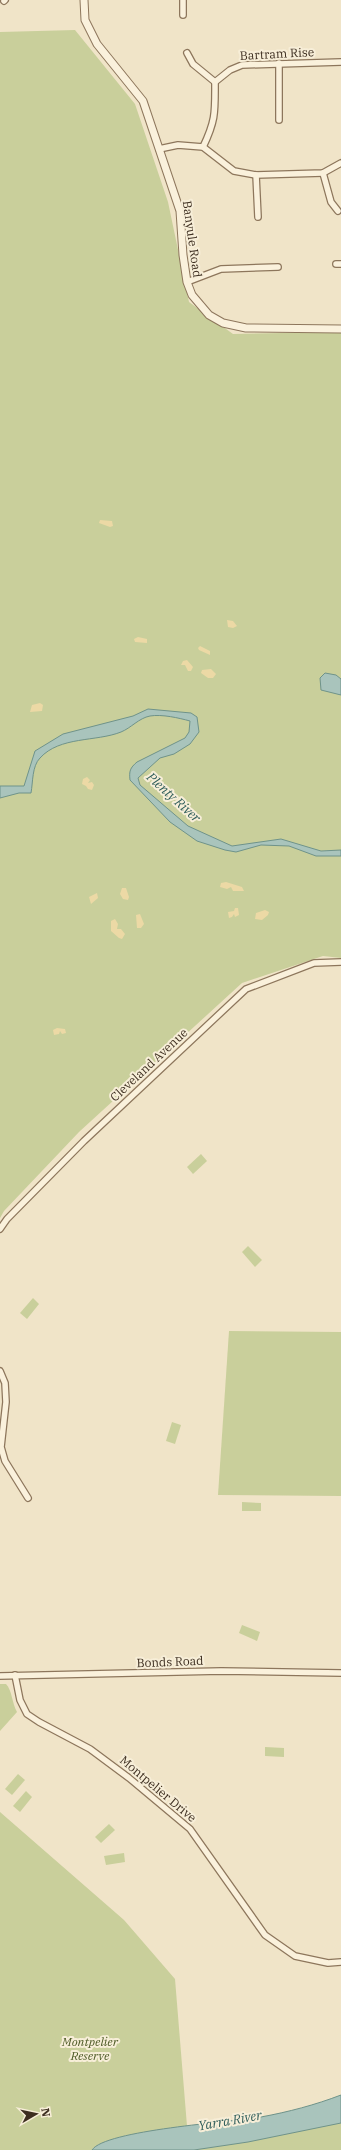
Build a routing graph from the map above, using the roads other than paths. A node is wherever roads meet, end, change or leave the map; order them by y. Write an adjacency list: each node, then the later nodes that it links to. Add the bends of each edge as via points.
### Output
1 (84, 0): 10 (street, Banyule Road, via 85,20 97,44 142,101)
2 (183, 0): 3 (street)
3 (183, 15)
4 (187, 53): 7 (street, via 193,64)
5 (341, 62): 6 (street, Bartram Rise)
6 (279, 63): 7 (street, Bartram Rise, via 242,65 230,70); 8 (street)
7 (216, 82): 9 (street, via 213,127)
8 (279, 120)
9 (203, 147): 10 (street, via 178,144); 13 (street, via 234,171)
10 (159, 149): 17 (street, Banyule Road, via 180,211)
11 (341, 163): 12 (street)
12 (323, 173): 13 (street); 14 (street, via 331,202)
13 (256, 176): 15 (street)
14 (338, 211)
15 (258, 217)
16 (278, 267): 17 (street, via 221,269)
17 (187, 282): 18 (street, Banyule Road, via 199,305 209,315 230,326)
18 (341, 329)
19 (341, 962): 20 (street, Cleveland Avenue, via 314,963 246,988 84,1141)
20 (0, 1229)
21 (0, 1371): 22 (street, via 5,1384 6,1402 1,1447 5,1461)
22 (28, 1498)
23 (341, 1673): 24 (street, Bonds Road, via 221,1671)
24 (15, 1675): 25 (street, Bonds Road); 26 (street, Montpelier Drive, via 20,1700 32,1718 90,1749 190,1829 265,1935 295,1956 315,1961)
25 (0, 1676)
26 (341, 1962)

